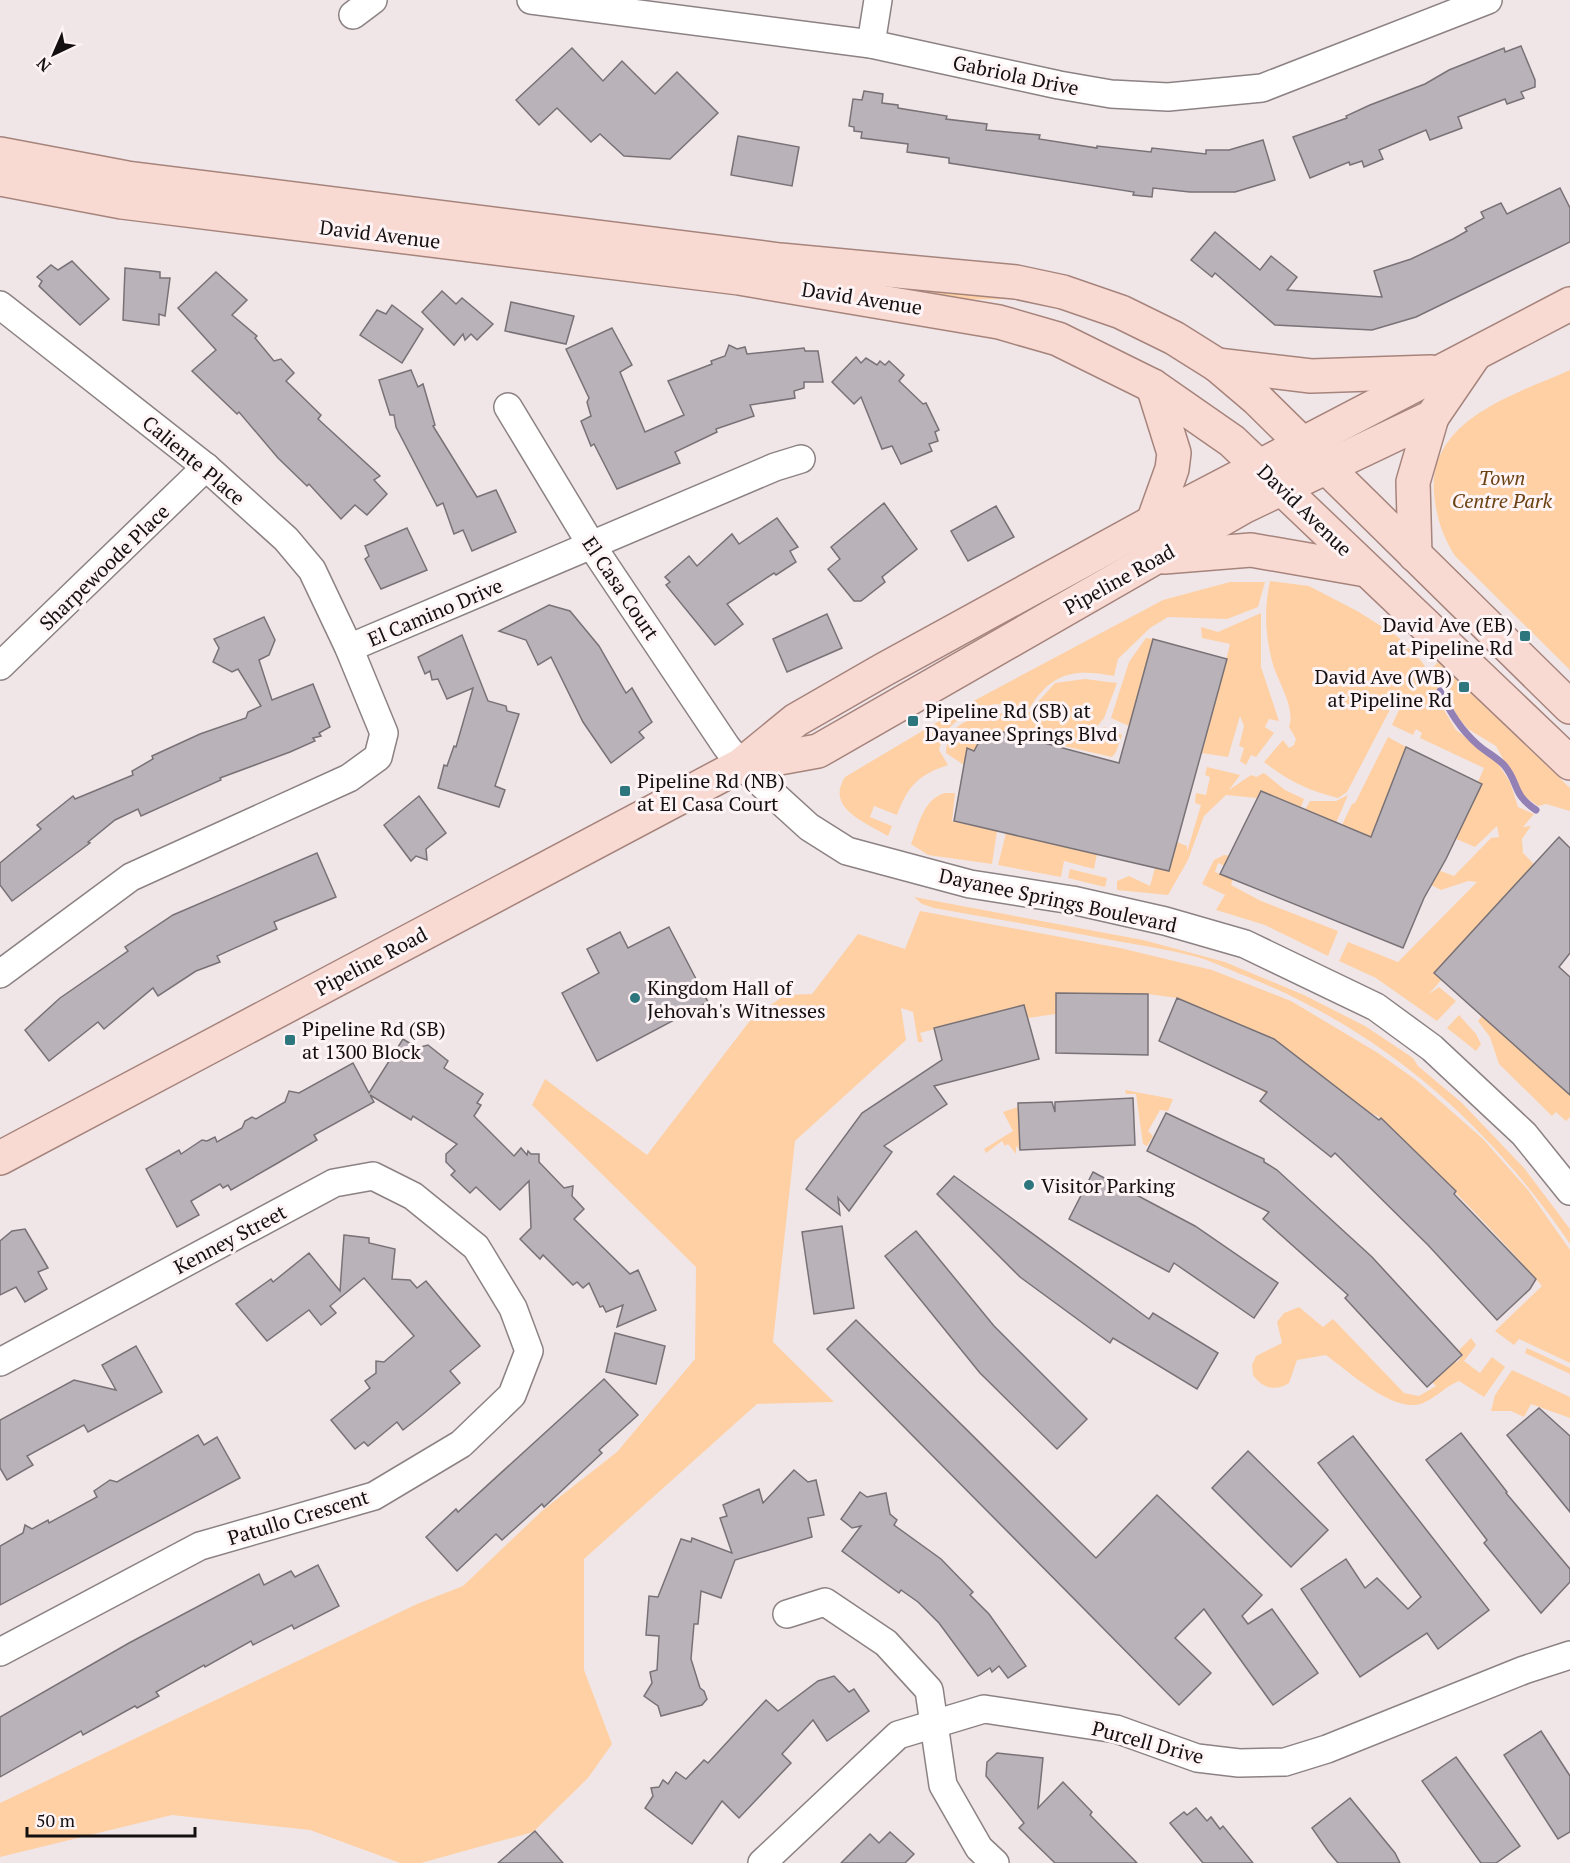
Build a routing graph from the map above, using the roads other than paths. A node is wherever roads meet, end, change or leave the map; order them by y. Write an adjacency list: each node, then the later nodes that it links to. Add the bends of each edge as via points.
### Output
1 (531, 0): 4 (street, Gabriola Drive)
2 (878, 0): 4 (street)
3 (1488, 0): 4 (street, Gabriola Drive, via 1288,80 1215,95 1111,93)
4 (871, 44)
5 (0, 154): 10 (main road, David Avenue, via 127,178 780,260 1016,282 1063,292 1121,312)
6 (0, 179): 12 (main road, David Avenue, via 122,202 739,278 999,322 1058,339)
7 (1570, 304): 9 (main road, Pipeline Road)
8 (0, 305): 17 (street, Caliente Place)
9 (1473, 357): 11 (main road, Pipeline Road); 14 (main road, Pipeline Road)
10 (1217, 365): 11 (main road, via 1311,376); 15 (main road, David Avenue)
11 (1439, 372): 15 (main road, Pipeline Road)
12 (1153, 386): 19 (main road, David Avenue, via 1211,424); 20 (main road, via 1174,453)
13 (508, 407): 21 (street, El Casa Court)
14 (1432, 417): 18 (main road, Pipeline Road); 22 (main road, via 1413,482)
15 (1304, 443): 18 (main road, David Avenue); 19 (main road, Pipeline Road)
16 (801, 459): 21 (street, El Camino Drive)
17 (206, 467): 25 (street, Caliente Place, via 286,539 312,570); 26 (street, Sharpewoode Place)
18 (1327, 467): 19 (main road, Pipeline Road); 22 (main road, David Avenue)
19 (1273, 477): 20 (main road, Pipeline Road); 23 (main road, Pipeline Road, via 1245,506); 24 (main road, David Avenue)
20 (1153, 522): 29 (main road, Pipeline Road, via 796,720)
21 (592, 546): 25 (street, El Camino Drive); 29 (street, El Casa Court)
22 (1415, 555): 27 (main road, David Avenue)
23 (1160, 557): 24 (main road, via 1251,550); 29 (main road, Pipeline Road, via 818,751)
24 (1366, 570): 28 (main road, David Avenue)
25 (349, 648): 30 (street, El Camino Drive, via 384,733 378,757 349,778 131,877)
26 (0, 666)
27 (1570, 707)
28 (1570, 763)
29 (741, 765): 31 (main road, Pipeline Road); 32 (street, Dayanee Springs Boulevard, via 809,827 847,851 970,884 1072,900 1165,921 1245,944 1322,979 1376,1007 1432,1048 1524,1134)
30 (0, 974)
31 (0, 1158)
32 (1570, 1191)
33 (458, 1233): 34 (street, Kenney Street, via 413,1196 373,1176 334,1183); 36 (street, Patullo Crescent, via 476,1247 513,1308 529,1351 512,1395 461,1444 374,1496 200,1546)
34 (0, 1362)
35 (787, 1614): 38 (street, via 825,1602 886,1643 929,1690)
36 (0, 1652)
37 (1570, 1655): 38 (street, Purcell Drive, via 1285,1762 1239,1763 1197,1758 1116,1729 984,1709)
38 (933, 1724): 39 (street, Purcell Drive, via 898,1735); 40 (street, via 943,1785 979,1848)
39 (762, 1863)
40 (995, 1863)

